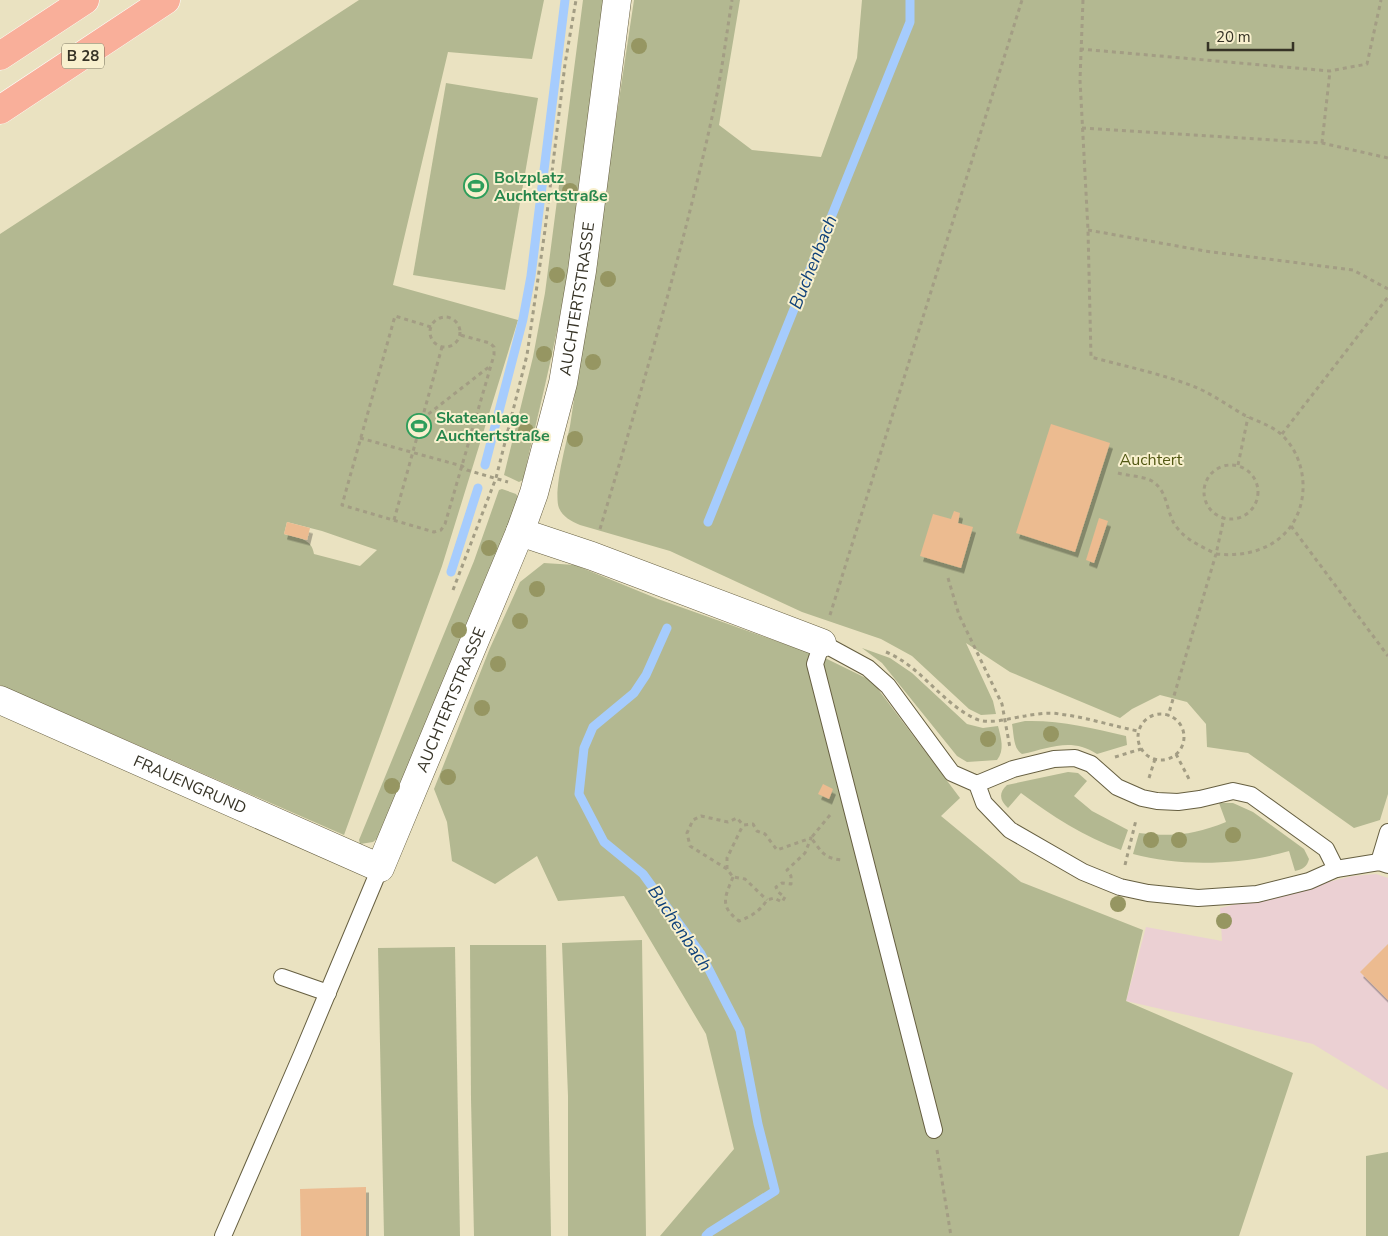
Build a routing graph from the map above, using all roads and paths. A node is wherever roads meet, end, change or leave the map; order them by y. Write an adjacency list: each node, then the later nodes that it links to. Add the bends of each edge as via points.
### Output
1 (85, 0): 10 (highway, B 28)
2 (166, 0): 12 (highway, B 28)
3 (576, 0): 31 (path, via 527,355)
4 (617, 0): 35 (street, AUCHTERTSTRASSE, via 582,271 563,383 534,493)
5 (732, 0): 37 (path, via 717,92 693,198 647,372)
6 (1022, 0): 40 (path)
7 (1083, 0): 9 (path)
8 (1381, 0): 11 (path, via 1367,64)
9 (1080, 49): 11 (path); 13 (path)
10 (0, 56)
11 (1330, 71): 14 (path)
12 (0, 110)
13 (1082, 128): 14 (path); 16 (path)
14 (1322, 143): 15 (path)
15 (1388, 158)
16 (1088, 230): 17 (path, via 1205,251 1353,270); 23 (path, via 1091,357 1192,386)
17 (1388, 289)
18 (1388, 297): 25 (path)
19 (431, 327): 20 (path, via 442,317 449,318 457,322); 21 (path, via 434,343); 26 (path, via 395,316)
20 (460, 335): 21 (path, via 451,347); 22 (path, via 490,343 494,348)
21 (442, 347): 24 (path)
22 (491, 365): 24 (path); 29 (path)
23 (1248, 417): 25 (path); 28 (path)
24 (421, 419): 27 (path)
25 (1282, 434): 34 (path, via 1300,464 1304,486 1298,513)
26 (360, 438): 27 (path); 33 (path, via 342,505)
27 (412, 452): 29 (path); 33 (path)
28 (1238, 465): 32 (path, via 1230,464 1214,470 1204,484 1203,493 1210,509); 32 (path, via 1254,476 1259,494 1256,503 1242,517)
29 (462, 466): 31 (path); 33 (path, via 441,530 434,532)
30 (1118, 473): 36 (path, via 1152,481 1163,491 1176,527 1190,541)
31 (496, 478): 39 (path)
32 (1224, 518): 36 (path)
33 (394, 520)
34 (1290, 526): 36 (path, via 1282,536 1259,551 1232,556); 42 (path)
35 (520, 532): 37 (street); 55 (street, AUCHTERTSTRASSE)
36 (1216, 554): 44 (path)
37 (592, 556): 40 (street)
38 (948, 578): 45 (path, via 959,615 1002,704)
39 (454, 590)
40 (822, 643): 48 (lane, via 868,668 888,686 952,773); 49 (lane, via 815,664)
41 (896, 656): 45 (path, via 954,705 976,719)
42 (1388, 656)
43 (0, 700): 55 (street, FRAUENGRUND)
44 (1168, 716): 46 (path, via 1151,716); 46 (path, via 1181,727 1183,735 1176,754 1165,760 1147,756 1141,749)
45 (1005, 720): 46 (path, via 1058,713); 47 (path)
46 (1138, 731)
47 (1013, 769): 48 (lane); 57 (lane, via 1054,759 1075,758 1091,764 1117,787 1150,800 1178,802 1233,791 1250,795 1326,850)
48 (977, 784): 57 (lane, via 984,802 1010,830 1083,872 1120,887 1198,898 1257,894 1309,881)
49 (853, 810): 52 (path, via 829,816); 62 (lane)
50 (743, 825): 52 (path, via 753,824 776,850); 56 (path, via 727,858); 56 (path, via 737,818 728,822 701,816 693,820 686,833 690,846)
51 (1388, 832): 54 (lane)
52 (811, 838): 53 (path, via 822,854 830,859); 59 (path, via 805,853 786,870 791,876 791,884 782,883 776,887 784,897 782,902 774,898)
53 (843, 860)
54 (1383, 864): 57 (lane)
55 (380, 868): 61 (lane)
56 (727, 869): 58 (path)
57 (1336, 869)
58 (733, 877): 59 (path, via 745,879); 59 (path, via 724,898 729,914 739,921 760,910)
59 (768, 900)
60 (282, 976): 61 (lane)
61 (328, 993): 63 (lane)
62 (934, 1130): 64 (path)
63 (223, 1236)
64 (951, 1236)

